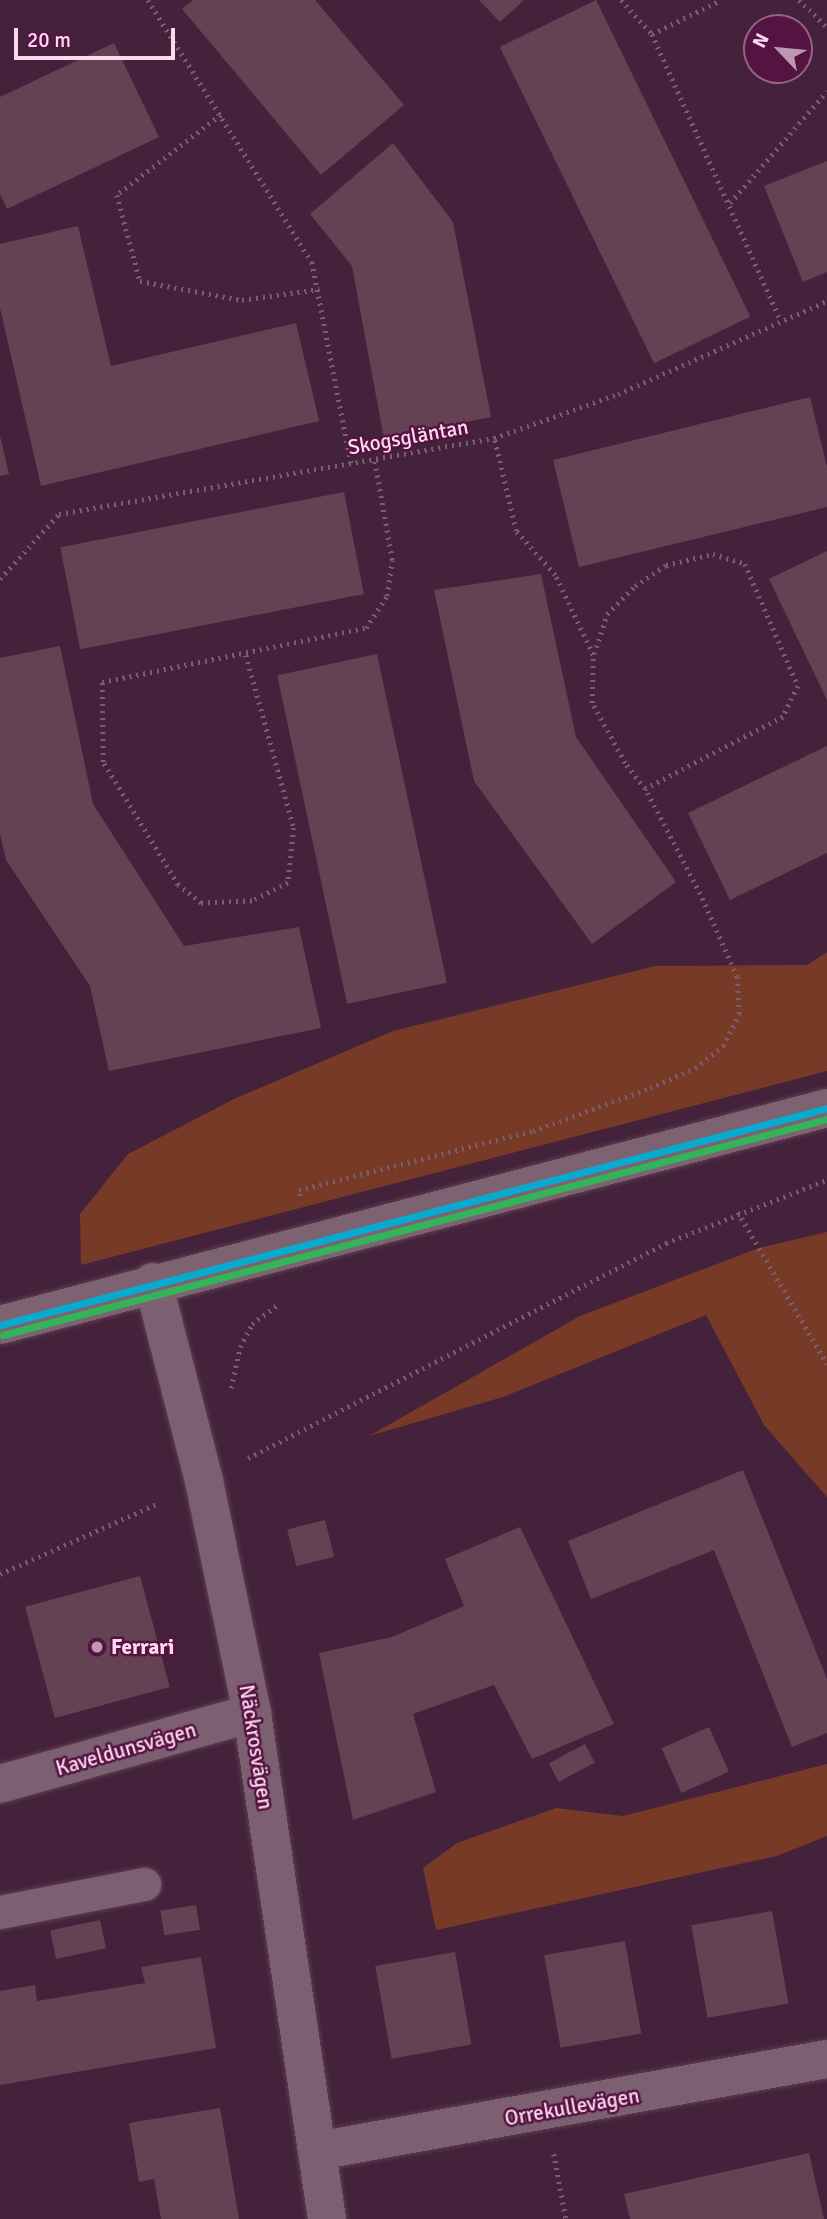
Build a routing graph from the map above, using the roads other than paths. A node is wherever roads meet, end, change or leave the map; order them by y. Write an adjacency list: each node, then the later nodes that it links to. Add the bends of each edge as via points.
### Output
1 (827, 1108): 2 (street)
2 (153, 1282): 3 (street); 4 (street, Näckrosvägen, via 204,1481)
3 (0, 1325)
4 (252, 1713): 5 (street, Kaveldunsvägen); 9 (street, Näckrosvägen)
5 (0, 1784)
6 (144, 1884): 7 (lane)
7 (0, 1912)
8 (827, 2059): 9 (street, Orrekullevägen)
9 (317, 2151): 10 (street, Näckrosvägen)
10 (327, 2219)

